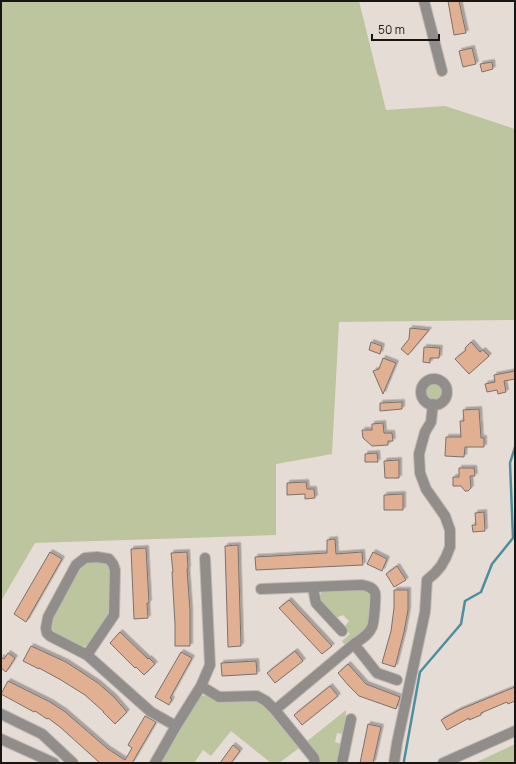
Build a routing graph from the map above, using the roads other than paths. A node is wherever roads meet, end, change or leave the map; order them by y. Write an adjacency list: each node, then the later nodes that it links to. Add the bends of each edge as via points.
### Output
1 (424, 1): 2 (street)
2 (442, 71)
3 (433, 404): 23 (street, via 431,422 425,432 419,454 420,473 426,489 445,516 450,530 450,547 441,566 427,580 425,612)
4 (205, 558): 11 (street, via 210,665)
5 (314, 587): 6 (street); 7 (street, via 316,603); 8 (street, via 362,585 370,587 375,592 373,626 368,634)
6 (261, 589)
7 (342, 631)
8 (354, 644): 10 (street, via 377,673); 12 (street)
9 (87, 654): 9 (street, via 50,636 46,628 48,617 76,565 86,558 109,559 115,570 114,615); 15 (street, via 151,712)
10 (397, 680)
11 (201, 686): 12 (street, via 219,697 257,696); 15 (street)
12 (275, 710): 21 (street, via 314,758)
13 (1, 714): 19 (street, via 42,734)
14 (351, 719): 22 (street)
15 (176, 726): 20 (street)
16 (515, 731): 24 (street)
17 (1, 739): 18 (street)
18 (54, 763)
19 (73, 763)
20 (156, 763)
21 (315, 763)
22 (342, 763)
23 (394, 763)
24 (443, 763)

